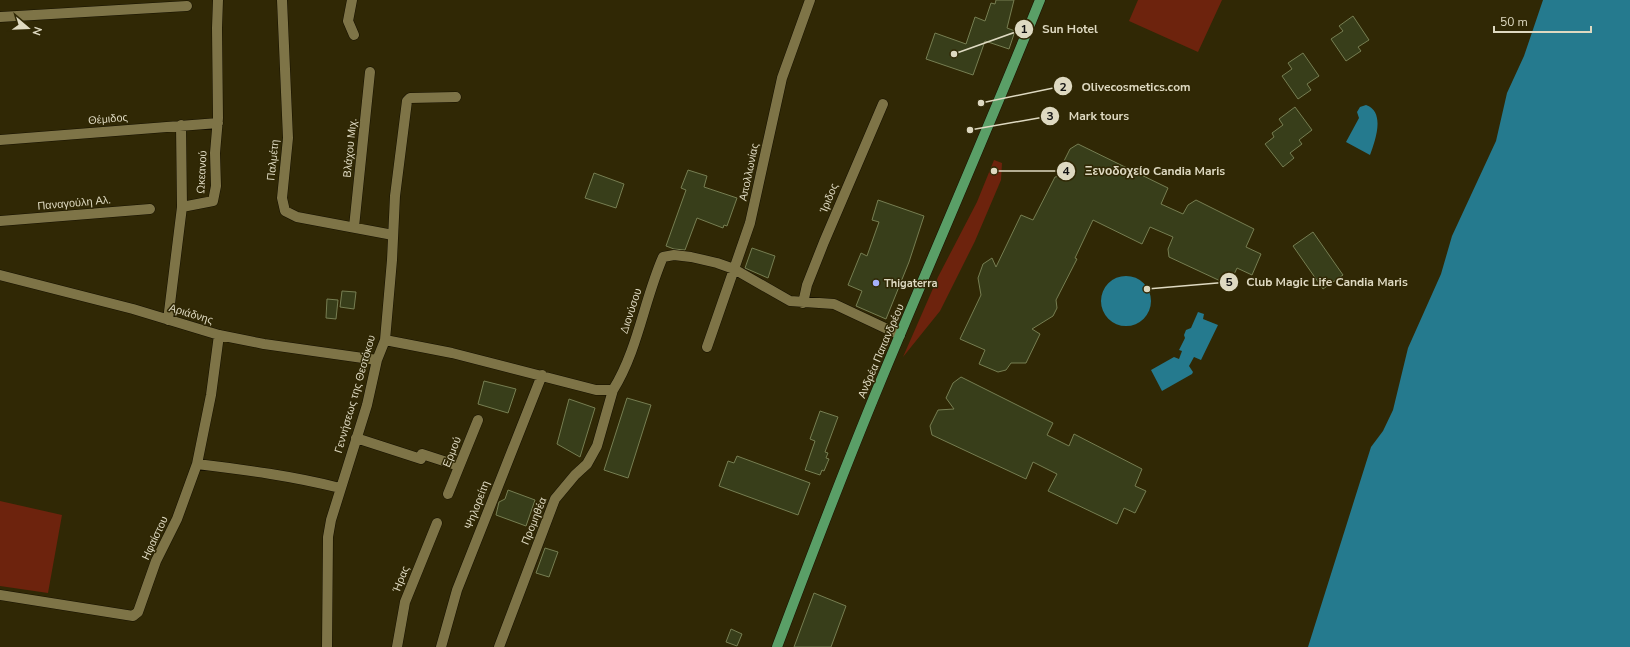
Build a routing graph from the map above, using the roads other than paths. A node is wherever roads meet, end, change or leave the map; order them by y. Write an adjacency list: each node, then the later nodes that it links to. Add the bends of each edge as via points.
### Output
1 (218, 0): 12 (street, Ωκεανού)
2 (282, 0): 18 (street, Παλμέτη, via 288,138 282,198 285,211 297,217)
3 (352, 0): 8 (street, via 348,21)
4 (810, 0): 20 (street, Απολλωνίας, via 782,78 750,223)
5 (1040, 0): 25 (main road, Ανδρέα Παπανδρέου, via 988,132)
6 (187, 6): 7 (street)
7 (0, 18)
8 (354, 35)
9 (370, 72): 18 (street, Βλάχου Μιχ.)
10 (456, 97): 19 (street, Γεννήσεως της Θεοτόκου, via 410,98 407,101 395,196)
11 (883, 104): 22 (street, Ίριδος, via 824,242 807,285)
12 (218, 123): 13 (street, Θέμιδος); 15 (street, Ωκεανού, via 216,186 213,201)
13 (181, 125): 14 (street, Θέμιδος); 15 (street)
14 (0, 140)
15 (182, 207): 23 (street)
16 (150, 209): 17 (street, Παναγούλη Αλ.)
17 (0, 221)
18 (354, 227): 19 (street, Παλμέτη)
19 (393, 235): 26 (street, Γεννήσεως της Θεοτόκου)
20 (734, 269): 22 (street, Διονύσου, via 779,297); 27 (street, Απολλωνίας); 30 (street, Διονύσου, via 691,257 663,257 625,370)
21 (0, 275): 23 (street, Αριάδνης)
22 (803, 303): 25 (street, Διονύσου, via 834,304)
23 (168, 320): 24 (street, Αριάδνης)
24 (219, 335): 28 (street, Αριάδνης); 33 (street, Ηφαίστου, via 211,395)
25 (900, 335): 43 (main road, Ανδρέα Παπανδρέου, via 820,532)
26 (385, 340): 28 (street, Γεννήσεως της Θεοτόκου); 29 (street)
27 (707, 347)
28 (377, 360): 32 (street, Γεννήσεως της Θεοτόκου, via 367,405)
29 (542, 374): 30 (street, via 596,390); 41 (street, Ψηλορείτη, via 457,590)
30 (613, 390): 42 (street, Προμηθέα, via 597,446 587,464 575,475 553,505)
31 (478, 420): 34 (street, Ερμού)
32 (356, 438): 34 (street, via 421,459 422,454); 35 (street, Γεννήσεως της Θεοτόκου)
33 (197, 464): 35 (street, via 302,478); 38 (street, Ηφαίστου, via 177,519 156,561 138,612 133,616)
34 (459, 466): 36 (street, Ερμού)
35 (340, 488): 39 (street, Γεννήσεως της Θεοτόκου, via 328,537)
36 (448, 494)
37 (437, 523): 40 (street, Ήρας, via 405,602)
38 (0, 595)
39 (326, 647)
40 (397, 647)
41 (441, 647)
42 (499, 647)
43 (777, 647)

